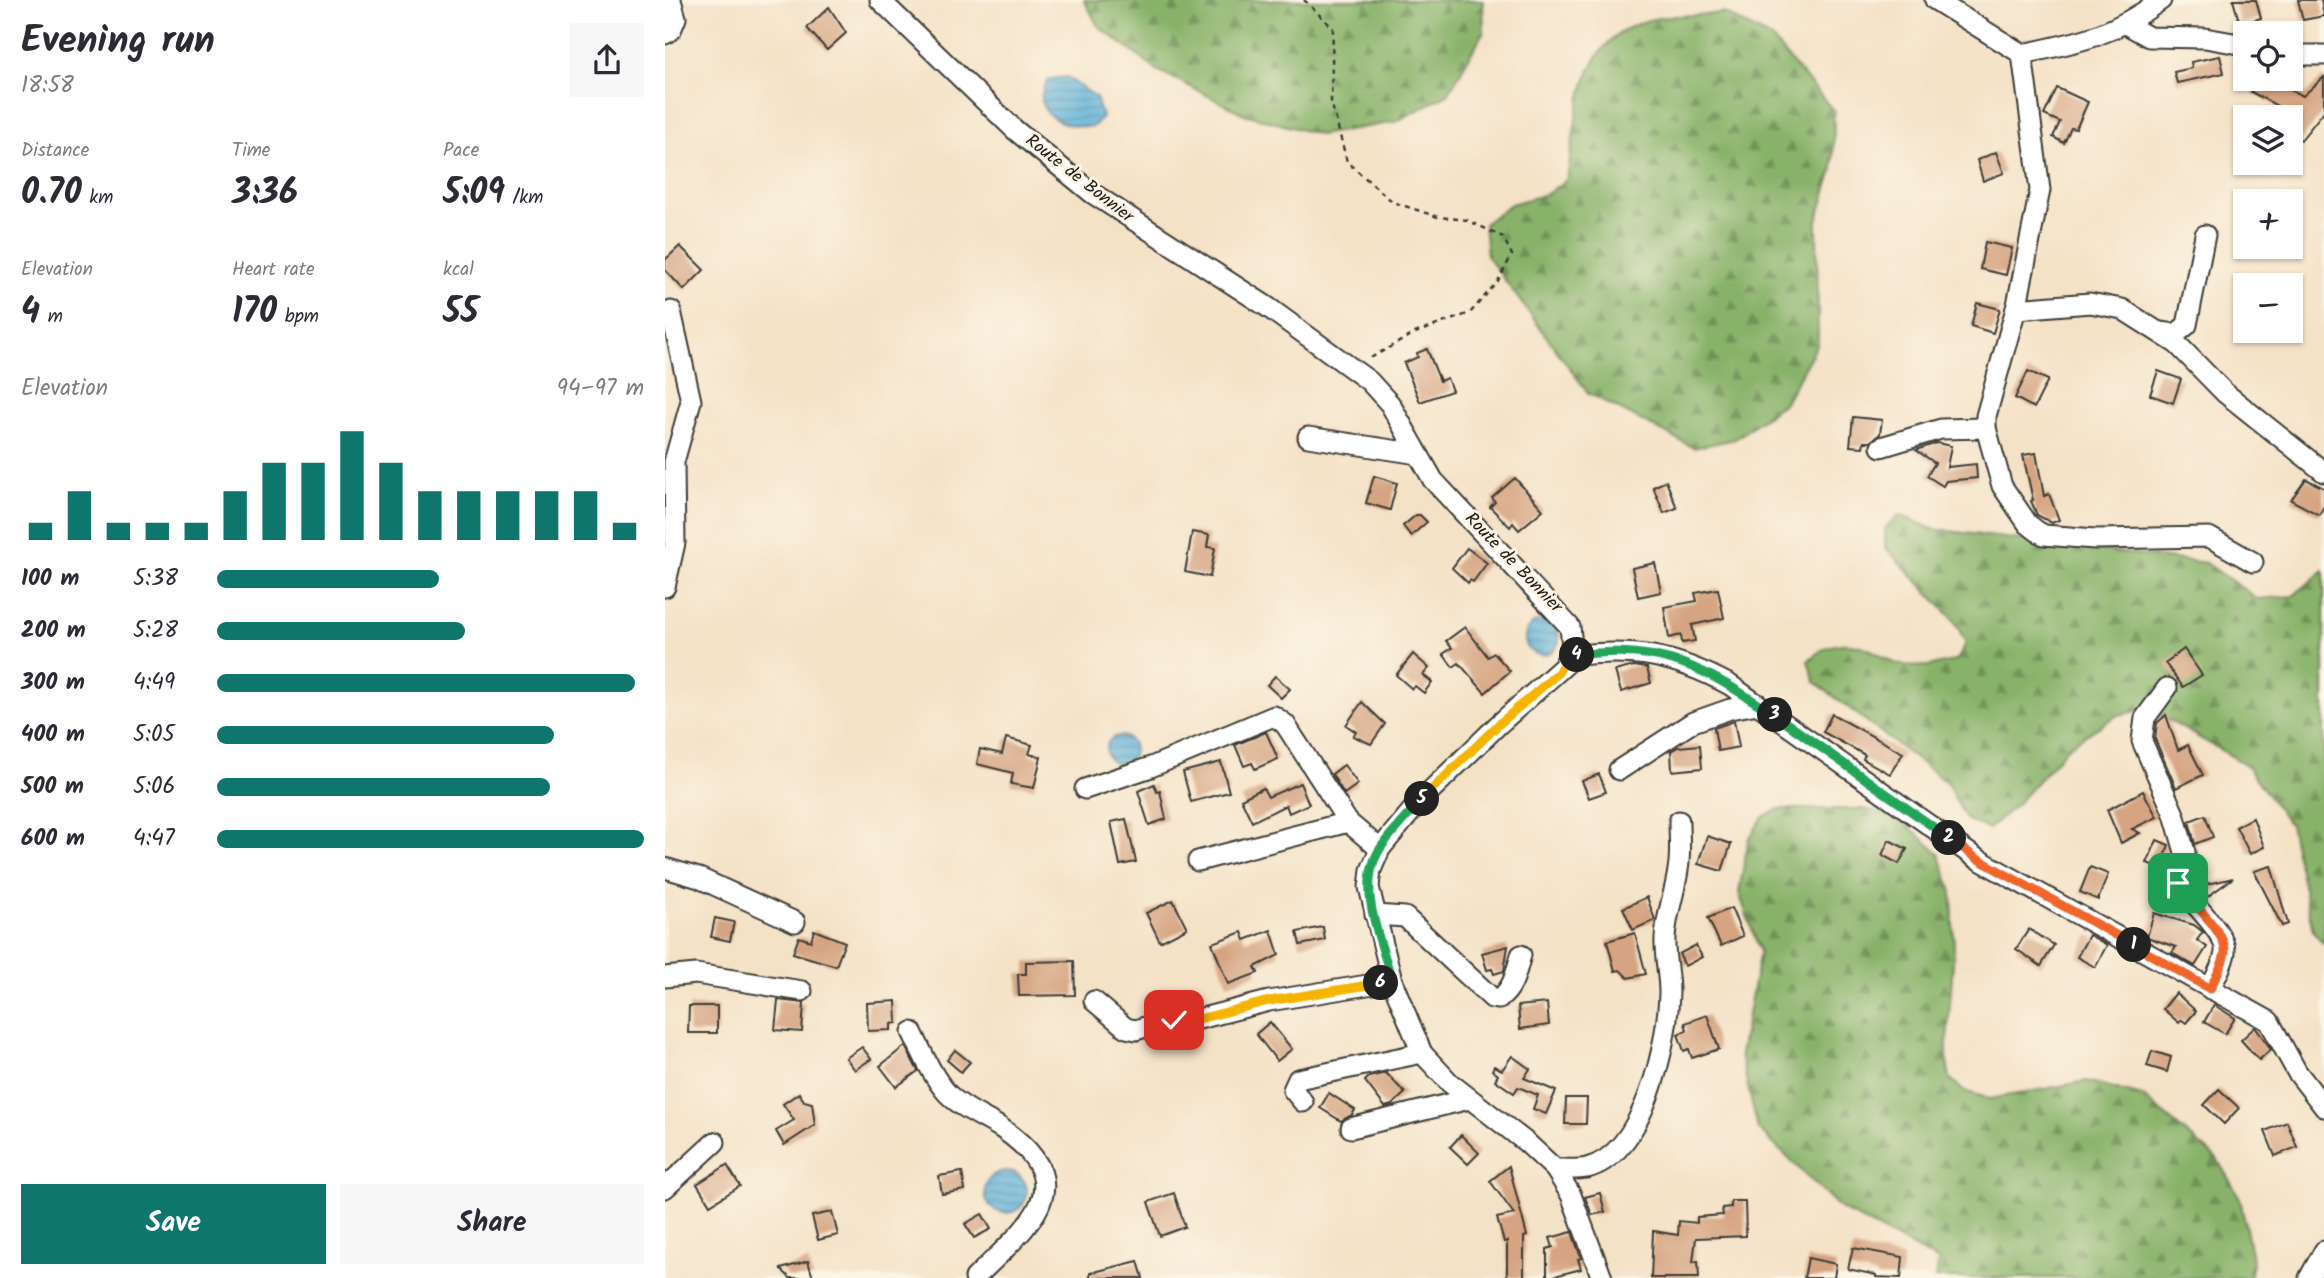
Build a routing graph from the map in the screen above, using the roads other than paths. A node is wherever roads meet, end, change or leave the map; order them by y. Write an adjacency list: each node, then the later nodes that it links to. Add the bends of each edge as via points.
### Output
1 (671, 0): 6 (street, via 676,18)
2 (880, 0): 18 (street, Route de Bonnier, via 1015,130 1091,193 1353,368 1390,404)
3 (1935, 0): 8 (street)
4 (2161, 0): 5 (street)
5 (2126, 24): 7 (street, via 2149,37); 8 (street, via 2092,39)
6 (665, 34)
7 (2233, 43)
8 (2022, 54): 12 (street, via 2041,190)
9 (2303, 55): 10 (street)
10 (2324, 55)
11 (2205, 235): 14 (street, via 2187,325 2176,334)
12 (2016, 309): 14 (street, via 2090,303 2122,309); 15 (street)
13 (671, 311): 21 (street, via 691,401 674,462 675,543)
14 (2160, 332): 19 (street, via 2225,393)
15 (1986, 428): 17 (street, via 1941,429); 20 (street, via 2002,486 2028,524 2044,535 2139,540 2209,537)
16 (1308, 437): 18 (street)
17 (1881, 447)
18 (1418, 454): 22 (street, Route de Bonnier, via 1433,480 1565,618 1573,638)
19 (2324, 472)
20 (2253, 562)
21 (665, 587)
22 (1569, 656): 24 (street, via 1614,650 1674,659 1695,666); 29 (street, via 1557,674 1447,772)
23 (2167, 688): 37 (street, via 2145,718 2142,741 2185,852 2178,883 2224,938 2225,953)
24 (1758, 704): 25 (street, via 1693,722); 37 (street, via 1976,858)
25 (1619, 770)
26 (1085, 789): 28 (street, via 1151,767 1270,716 1285,724)
27 (1679, 821): 47 (street, via 1680,859 1664,939 1667,1023 1655,1076 1623,1141 1604,1160 1587,1168)
28 (1348, 822): 29 (street); 30 (street)
29 (1380, 849): 32 (street, via 1370,878)
30 (1198, 861)
31 (665, 868): 33 (street, via 699,878)
32 (1375, 915): 34 (street, via 1405,917 1492,999 1506,994 1514,982); 36 (street)
33 (795, 922)
34 (1521, 955)
35 (665, 978): 38 (street, via 696,974)
36 (1392, 981): 39 (street, via 1269,1001 1187,1022 1163,1021 1136,1030 1126,1028); 41 (street)
37 (2210, 989): 44 (street, via 2269,1021 2297,1072)
38 (802, 990)
39 (1094, 1001)
40 (912, 1032): 50 (street, via 947,1093 1016,1138 1046,1180 1046,1190 1028,1221)
41 (1422, 1053): 42 (street); 43 (street, via 1298,1079 1293,1090)
42 (1469, 1099): 45 (street); 47 (street)
43 (1303, 1102)
44 (2324, 1107)
45 (1352, 1128)
46 (715, 1142): 48 (street)
47 (1555, 1169): 51 (street, via 1571,1195)
48 (665, 1188)
49 (2324, 1251): 52 (street)
50 (975, 1278)
51 (1602, 1278)
52 (2309, 1278)

